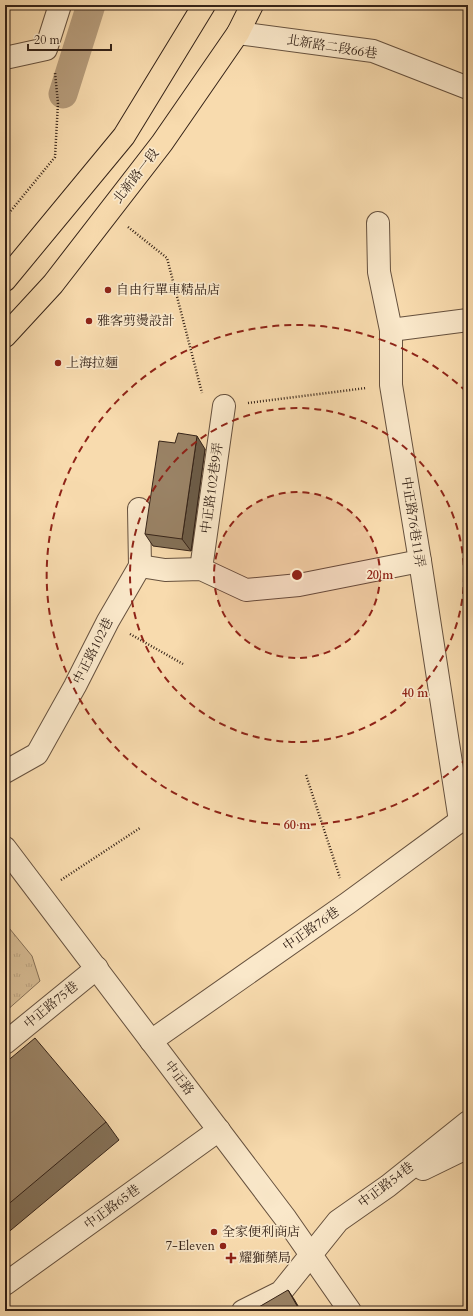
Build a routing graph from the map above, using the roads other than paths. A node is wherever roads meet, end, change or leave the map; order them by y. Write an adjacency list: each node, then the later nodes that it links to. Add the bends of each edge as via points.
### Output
1 (60, 5): 5 (street, via 46,49)
2 (204, 5): 8 (main road, via 124,136)
3 (252, 5): 4 (main road, 北新路一段)
4 (238, 33): 6 (street, 北新路二段66巷, via 373,51); 11 (main road, 北新路一段, via 162,143 53,284)
5 (5, 58)
6 (468, 88)
7 (378, 223): 10 (street, 中正路76巷11弄, via 379,272)
8 (5, 280)
9 (468, 320): 10 (street)
10 (391, 330): 14 (street, 中正路76巷11弄, via 391,385)
11 (5, 336)
12 (224, 406): 16 (street, 中正路102巷9弄)
13 (139, 510): 15 (street)
14 (420, 561): 16 (street, via 299,585 246,590); 18 (street, 中正路76巷11弄)
15 (140, 566): 16 (street, via 165,570); 17 (street, 中正路102巷, via 37,754)
16 (201, 569)
17 (5, 772)
18 (464, 818): 21 (street, 中正路76巷)
19 (5, 848): 20 (street, 中正路)
20 (96, 968): 21 (street, 中正路); 22 (street, 中正路75巷)
21 (151, 1041): 24 (street, 中正路)
22 (5, 1042)
23 (468, 1122): 26 (street, 中正路54巷)
24 (219, 1130): 27 (street, 中正路); 28 (street, 中正路65巷)
25 (468, 1147): 26 (street)
26 (388, 1186): 27 (street, 中正路54巷, via 338,1221)
27 (311, 1255): 29 (street, 中正路54巷, via 281,1292); 30 (street, 中正路)
28 (5, 1284)
29 (243, 1311)
30 (350, 1311)

